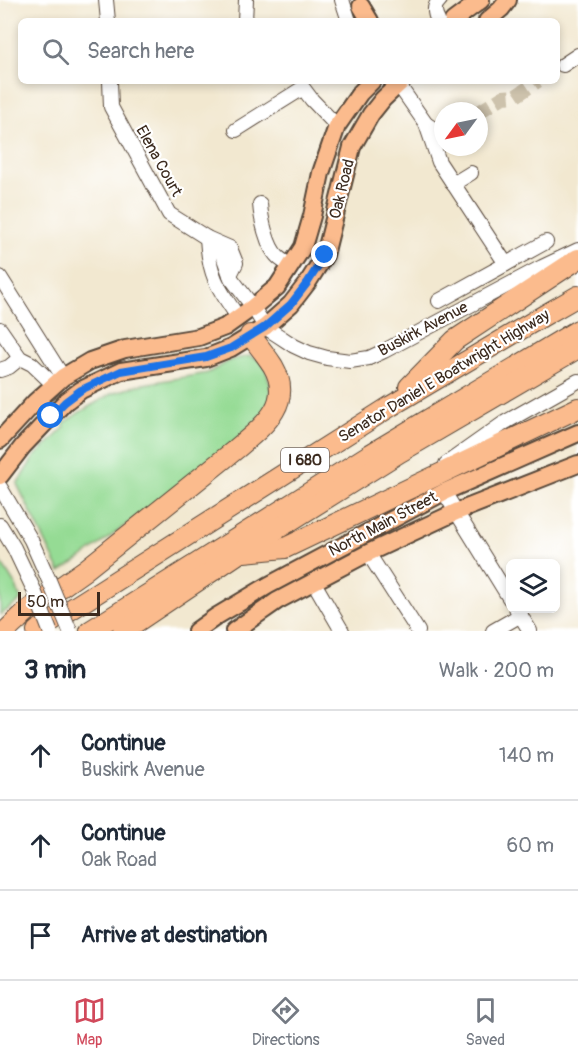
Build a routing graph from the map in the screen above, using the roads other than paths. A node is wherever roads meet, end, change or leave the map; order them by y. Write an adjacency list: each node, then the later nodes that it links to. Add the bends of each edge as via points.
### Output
1 (106, 0): 7 (street)
2 (246, 0): 8 (street)
3 (342, 0): 9 (street)
4 (440, 0): 10 (street, via 434,10)
5 (481, 0): 11 (main road)
6 (508, 0): 12 (main road)
7 (108, 18)
8 (245, 18)
9 (348, 18)
10 (437, 18)
11 (457, 18)
12 (490, 18)
13 (578, 55): 14 (street)
14 (563, 65)
15 (110, 84): 26 (street, Elena Court, via 111,107 169,214)
16 (369, 84): 20 (main road, Oak Road)
17 (394, 84): 39 (main road, Oak Road, via 352,147 325,255 291,304)
18 (397, 84): 19 (street)
19 (426, 124): 21 (street); 24 (street, via 439,162)
20 (337, 126): 22 (street, via 303,88); 31 (main road, Oak Road, via 303,247)
21 (434, 129)
22 (236, 130)
23 (471, 173): 24 (street)
24 (453, 184): 30 (street)
25 (260, 204): 31 (street, via 272,249)
26 (207, 238): 35 (street, Elena Court, via 222,253 230,275); 36 (street, via 208,260 216,283)
27 (546, 242): 30 (street)
28 (578, 250): 39 (street, Buskirk Avenue, via 369,358 350,361 318,356)
29 (578, 259): 45 (highway, via 455,340)
30 (506, 264): 34 (street)
31 (291, 266): 35 (main road, Oak Road, via 277,287)
32 (0, 277): 43 (street)
33 (578, 296): 45 (highway, Senator Daniel E Boatwright Highway / I 680)
34 (439, 301)
35 (253, 307): 36 (main road); 39 (street, Buskirk Avenue)
36 (238, 317): 39 (main road); 43 (main road, via 199,337 116,352)
37 (0, 328): 41 (street)
38 (578, 330): 68 (highway, I 680, via 359,461)
39 (257, 331): 50 (main road, via 231,348 206,357 121,371 81,390 23,446); 64 (highway, via 279,383 280,400 271,416 235,450)
40 (578, 348): 58 (highway, I 680)
41 (10, 365): 42 (street); 43 (street, via 32,364)
42 (0, 381)
43 (58, 381): 48 (main road)
44 (578, 381): 51 (street, via 504,423)
45 (391, 406): 65 (highway, Senator Daniel E Boatwright Highway / I 680)
46 (578, 408): 51 (highway)
47 (578, 433): 53 (main road, North Main Street)
48 (0, 440)
49 (578, 464): 54 (main road, North Main Street)
50 (0, 476)
51 (421, 483): 58 (highway, via 285,548)
52 (0, 487): 67 (street, bridge, via 31,540)
53 (444, 492): 54 (street); 70 (main road, North Main Street, via 269,585)
54 (456, 512): 59 (main road, North Main Street); 61 (street)
55 (0, 525): 57 (street)
56 (0, 543): 57 (street)
57 (14, 549): 66 (street, bridge)
58 (238, 553): 69 (highway, I 680)
59 (368, 553): 60 (main road, North Main Street); 73 (street)
60 (314, 581): 71 (main road, North Main Street); 72 (street)
61 (506, 593)
62 (517, 613): 74 (street)
63 (519, 613): 75 (street)
64 (6, 631)
65 (37, 631)
66 (50, 631)
67 (70, 631)
68 (90, 631)
69 (123, 631)
70 (196, 631)
71 (234, 631)
72 (342, 631)
73 (418, 631)
74 (493, 631)
75 (530, 631)

